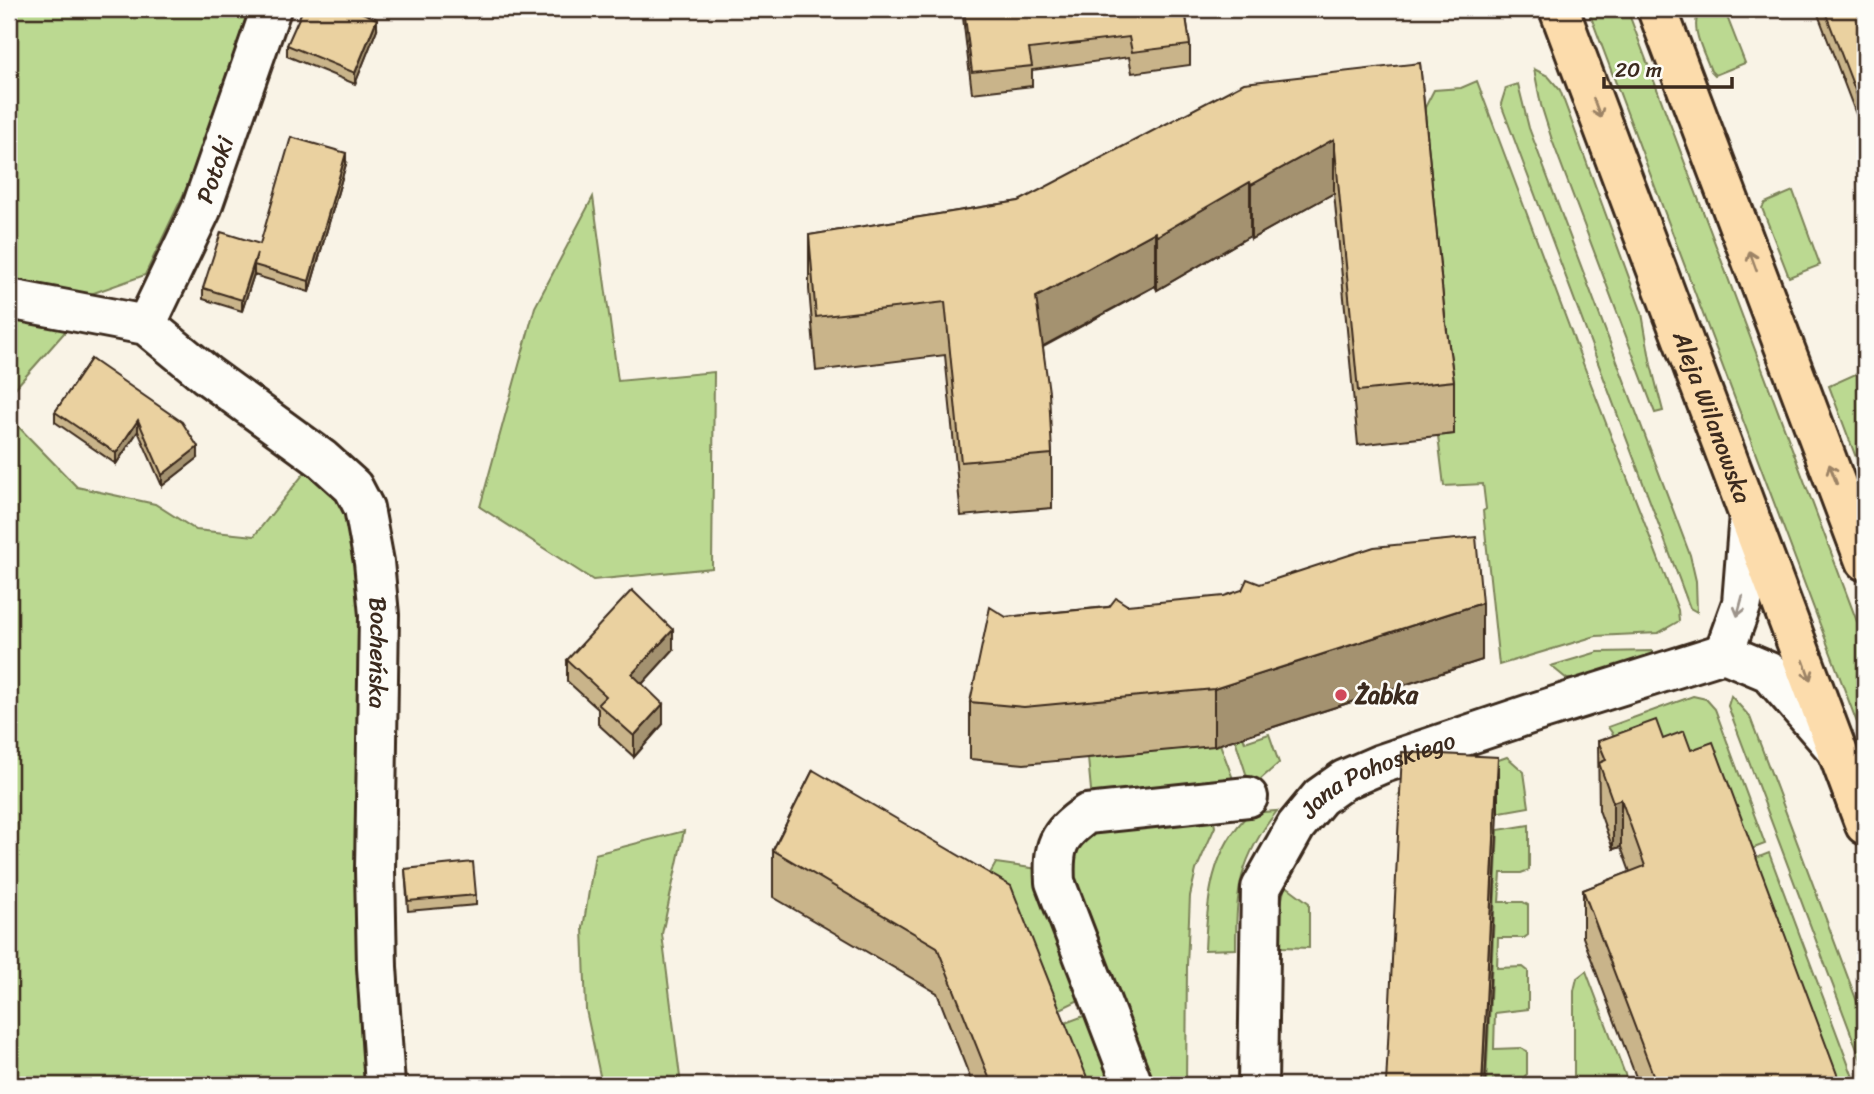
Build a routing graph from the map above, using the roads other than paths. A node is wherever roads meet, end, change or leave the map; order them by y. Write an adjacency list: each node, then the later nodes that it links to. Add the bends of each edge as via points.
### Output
1 (271, 9): 5 (street, Potoki, via 201,210)
2 (1559, 9): 6 (main road, Aleja Wilanowska, one-way to 6)
3 (1657, 9): 7 (main road, one-way to 3)
4 (9, 299): 5 (street)
5 (146, 325): 12 (street, Bocheńska, via 322,459 352,487 364,508 380,615 375,870)
6 (1749, 514): 8 (street, one-way to 8, via 1742,603); 9 (main road, Aleja Wilanowska, one-way to 9)
7 (1862, 539)
8 (1724, 653): 9 (street, via 1769,672); 14 (street, Jana Pohoskiego, via 1381,764 1344,780 1321,797 1296,826 1261,888)
9 (1837, 751): 11 (main road, Aleja Wilanowska)
10 (1248, 797): 13 (street, via 1087,814 1069,827 1053,856 1055,882)
11 (1865, 825)
12 (385, 1085)
13 (1133, 1085)
14 (1258, 1085)

